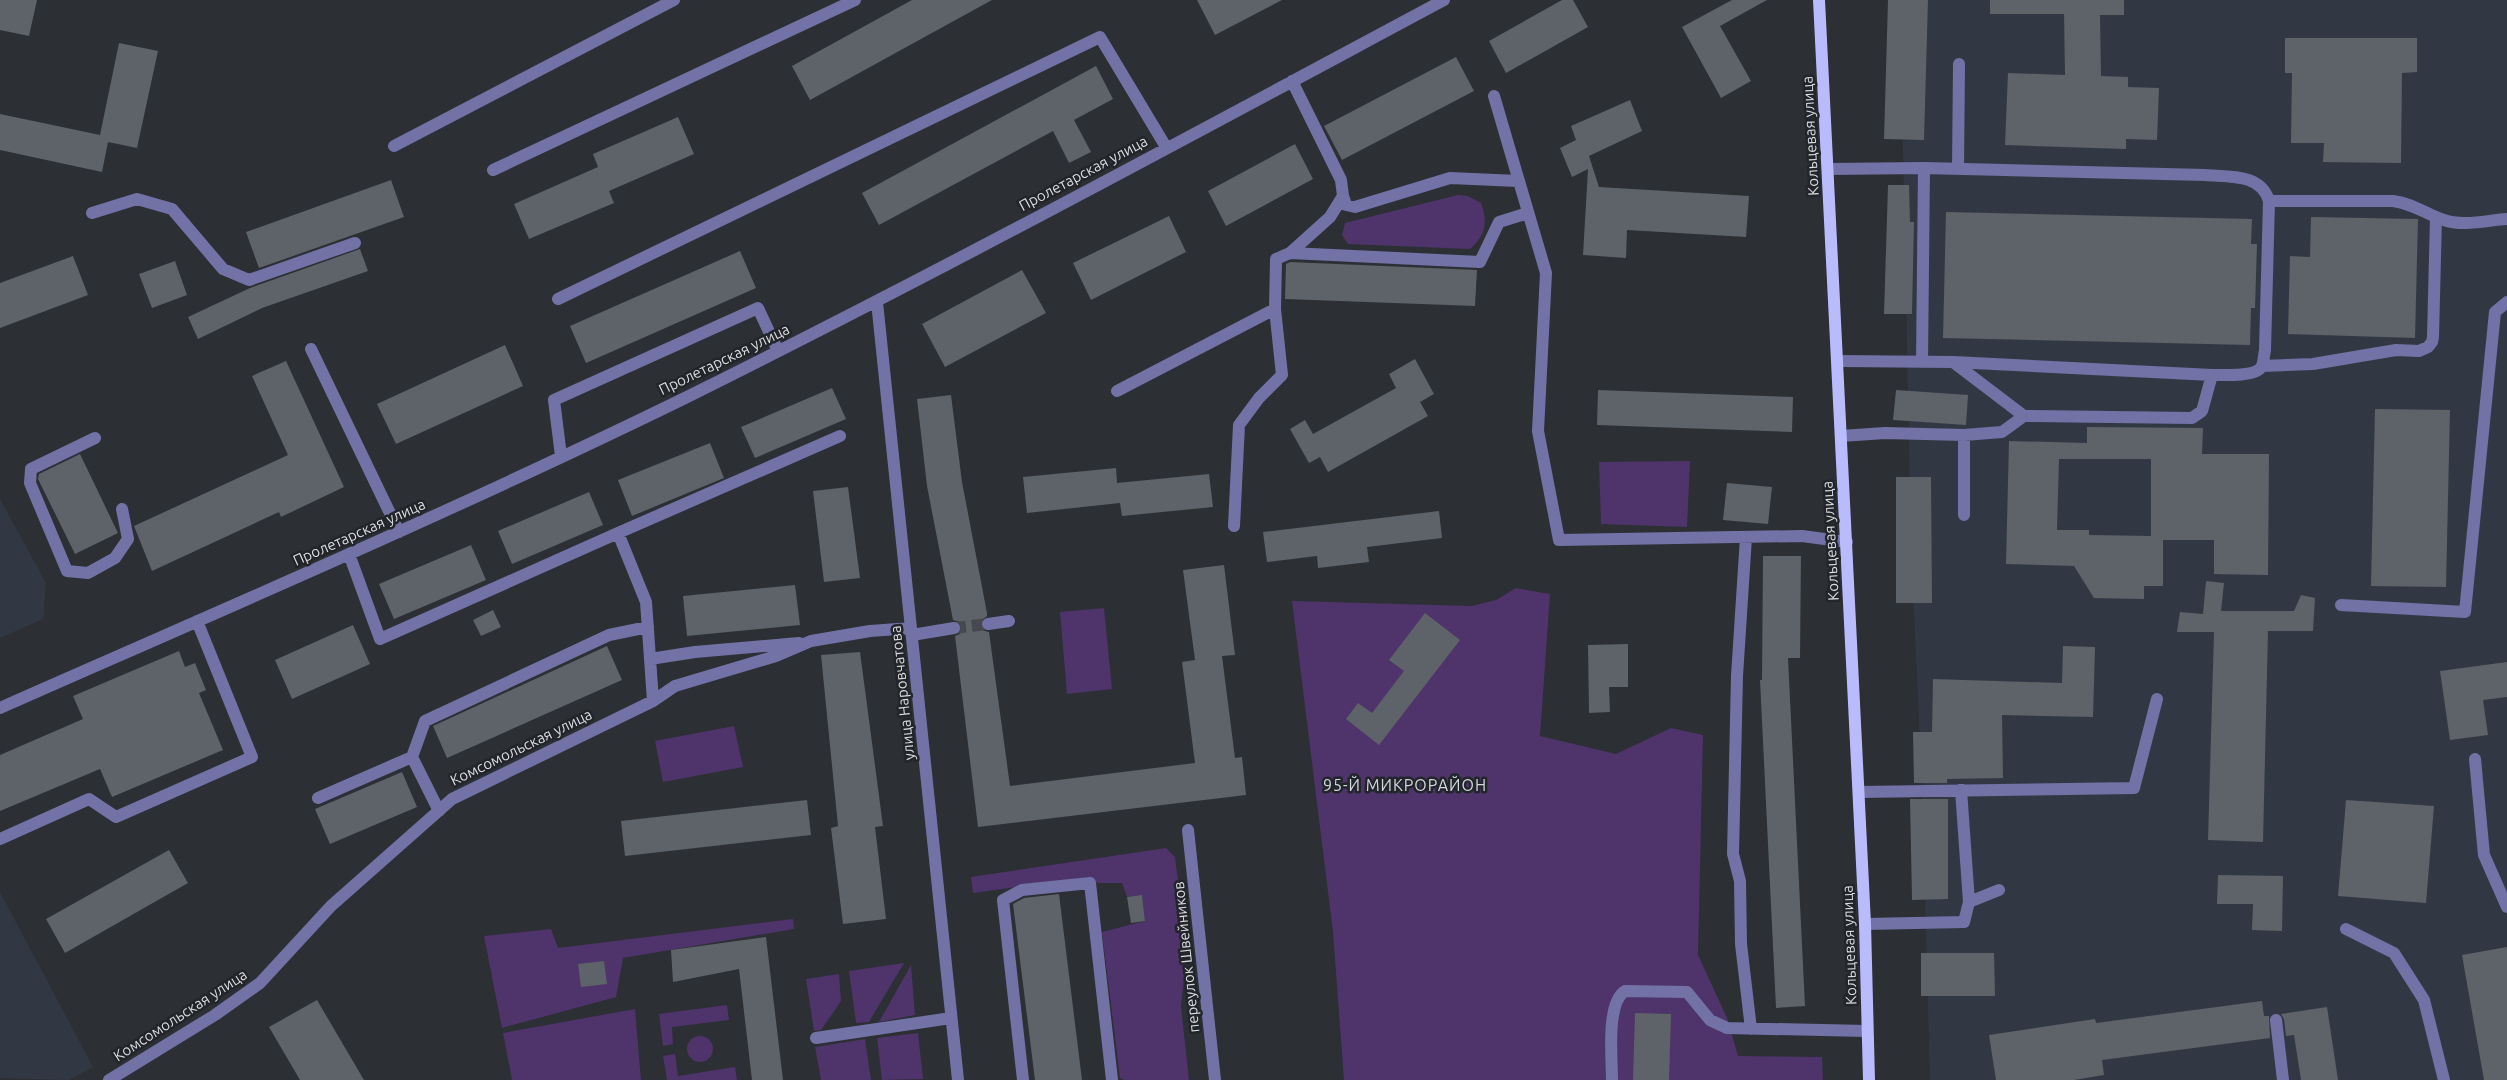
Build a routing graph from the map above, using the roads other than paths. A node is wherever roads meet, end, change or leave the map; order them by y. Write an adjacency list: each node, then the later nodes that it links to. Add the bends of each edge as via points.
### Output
1 (674, 0): 8 (street)
2 (855, 0): 13 (street)
3 (1444, 0): 6 (street, Пролетарская улица)
4 (1819, 0): 11 (main road, Кольцевая улица)
5 (1959, 64): 12 (street)
6 (1292, 81): 9 (street, Пролетарская улица); 15 (street, via 1342,180)
7 (1494, 96): 14 (street)
8 (394, 146)
9 (1166, 147): 23 (street, via 1100,37); 24 (street, Пролетарская улица)
10 (1924, 168): 11 (street); 12 (street); 30 (street)
11 (1828, 169): 29 (main road, Кольцевая улица)
12 (1958, 169): 16 (street, via 2205,175 2247,179 2260,184)
13 (493, 170)
14 (1518, 181): 15 (street, via 1450,178 1355,208 1346,204); 17 (street)
15 (1342, 196): 22 (street, via 1330,217)
16 (2269, 201): 19 (street, via 2394,201 2409,203); 32 (street)
17 (1528, 212): 22 (street, via 1499,222 1480,262); 46 (street, via 1546,273 1538,431 1559,540)
18 (92, 213): 21 (street, via 137,200 172,209 224,269 249,280)
19 (2436, 216): 20 (street, via 2459,223); 32 (street, via 2433,337 2428,347 2312,364)
20 (2507, 219)
21 (355, 243)
22 (1290, 253): 26 (street, via 1276,259)
23 (558, 299)
24 (877, 302): 28 (street, Пролетарская улица); 55 (street, улица Наровчатова)
25 (2507, 302): 49 (street, via 2495,312 2465,612)
26 (1275, 309): 34 (street); 43 (street, via 1282,375 1239,425)
27 (311, 349): 44 (street)
28 (778, 351): 40 (street, Пролетарская улица); 40 (street, via 758,308 554,400)
29 (1838, 361): 30 (street); 38 (main road, Кольцевая улица)
30 (1922, 362): 31 (street)
31 (1953, 362): 33 (street); 35 (street)
32 (2262, 366): 33 (street, via 2250,373)
33 (2212, 375): 35 (street, via 2202,411 2192,418)
34 (1117, 391)
35 (2024, 416): 36 (street, via 2002,432)
36 (1964, 435): 38 (street, via 1885,432); 42 (street)
37 (840, 436): 45 (street)
38 (1841, 436): 47 (main road, Кольцевая улица)
39 (95, 438): 41 (street, via 31,469 30,483 67,571 88,573 115,558 128,539)
40 (561, 456): 44 (street, Пролетарская улица)
41 (122, 509)
42 (1964, 515)
43 (1234, 526)
44 (399, 532): 48 (street, Пролетарская улица)
45 (618, 533): 48 (street, via 380,639); 53 (street, via 646,602)
46 (1746, 537): 47 (street, via 1802,536); 76 (street, via 1737,676 1732,854 1740,881 1741,944)
47 (1847, 542): 64 (main road, Кольцевая улица)
48 (349, 554): 50 (street, Пролетарская улица)
49 (2342, 605)
50 (198, 621): 60 (street, Пролетарская улица); 68 (street, via 252,757 116,817 89,799)
51 (1009, 621): 52 (street)
52 (988, 624)
53 (648, 628): 57 (street); 61 (street, via 609,635 424,721)
54 (954, 628): 55 (street, Комсомольская улица)
55 (912, 631): 56 (street, Комсомольская улица, via 870,631); 74 (street, улица Наровчатова)
56 (811, 642): 57 (street, via 695,652); 59 (street, Комсомольская улица, via 776,656 675,686)
57 (650, 660): 59 (street)
58 (2158, 699): 63 (street, via 2134,788)
59 (653, 700): 66 (street, Комсомольская улица, via 452,799)
60 (0, 708)
61 (412, 757): 65 (street); 66 (street)
62 (2475, 759): 71 (street, via 2484,855)
63 (1961, 790): 64 (street); 70 (street)
64 (1859, 792): 72 (main road, Кольцевая улица)
65 (318, 798)
66 (439, 811): 79 (street, Комсомольская улица, via 331,906 260,983 215,1015)
67 (1188, 830): 83 (street, переулок Швейников)
68 (0, 839)
69 (1999, 890): 70 (street)
70 (1969, 902): 72 (street, via 1964,922)
71 (2507, 907)
72 (1865, 924): 77 (main road, Кольцевая улица)
73 (2346, 929): 87 (street, via 2394,953 2424,1000)
74 (951, 1018): 78 (street); 80 (street, улица Наровчатова)
75 (2276, 1020): 86 (street)
76 (1751, 1028): 77 (street); 84 (street, via 1718,1026 1687,992 1625,991 1615,1001)
77 (1867, 1031): 85 (main road, Кольцевая улица)
78 (816, 1038)
79 (109, 1080)
80 (958, 1080)
81 (1023, 1080): 82 (street, via 1003,900 1022,890 1090,883)
82 (1112, 1080)
83 (1215, 1080)
84 (1612, 1080)
85 (1869, 1080)
86 (2283, 1080)
87 (2444, 1080)

